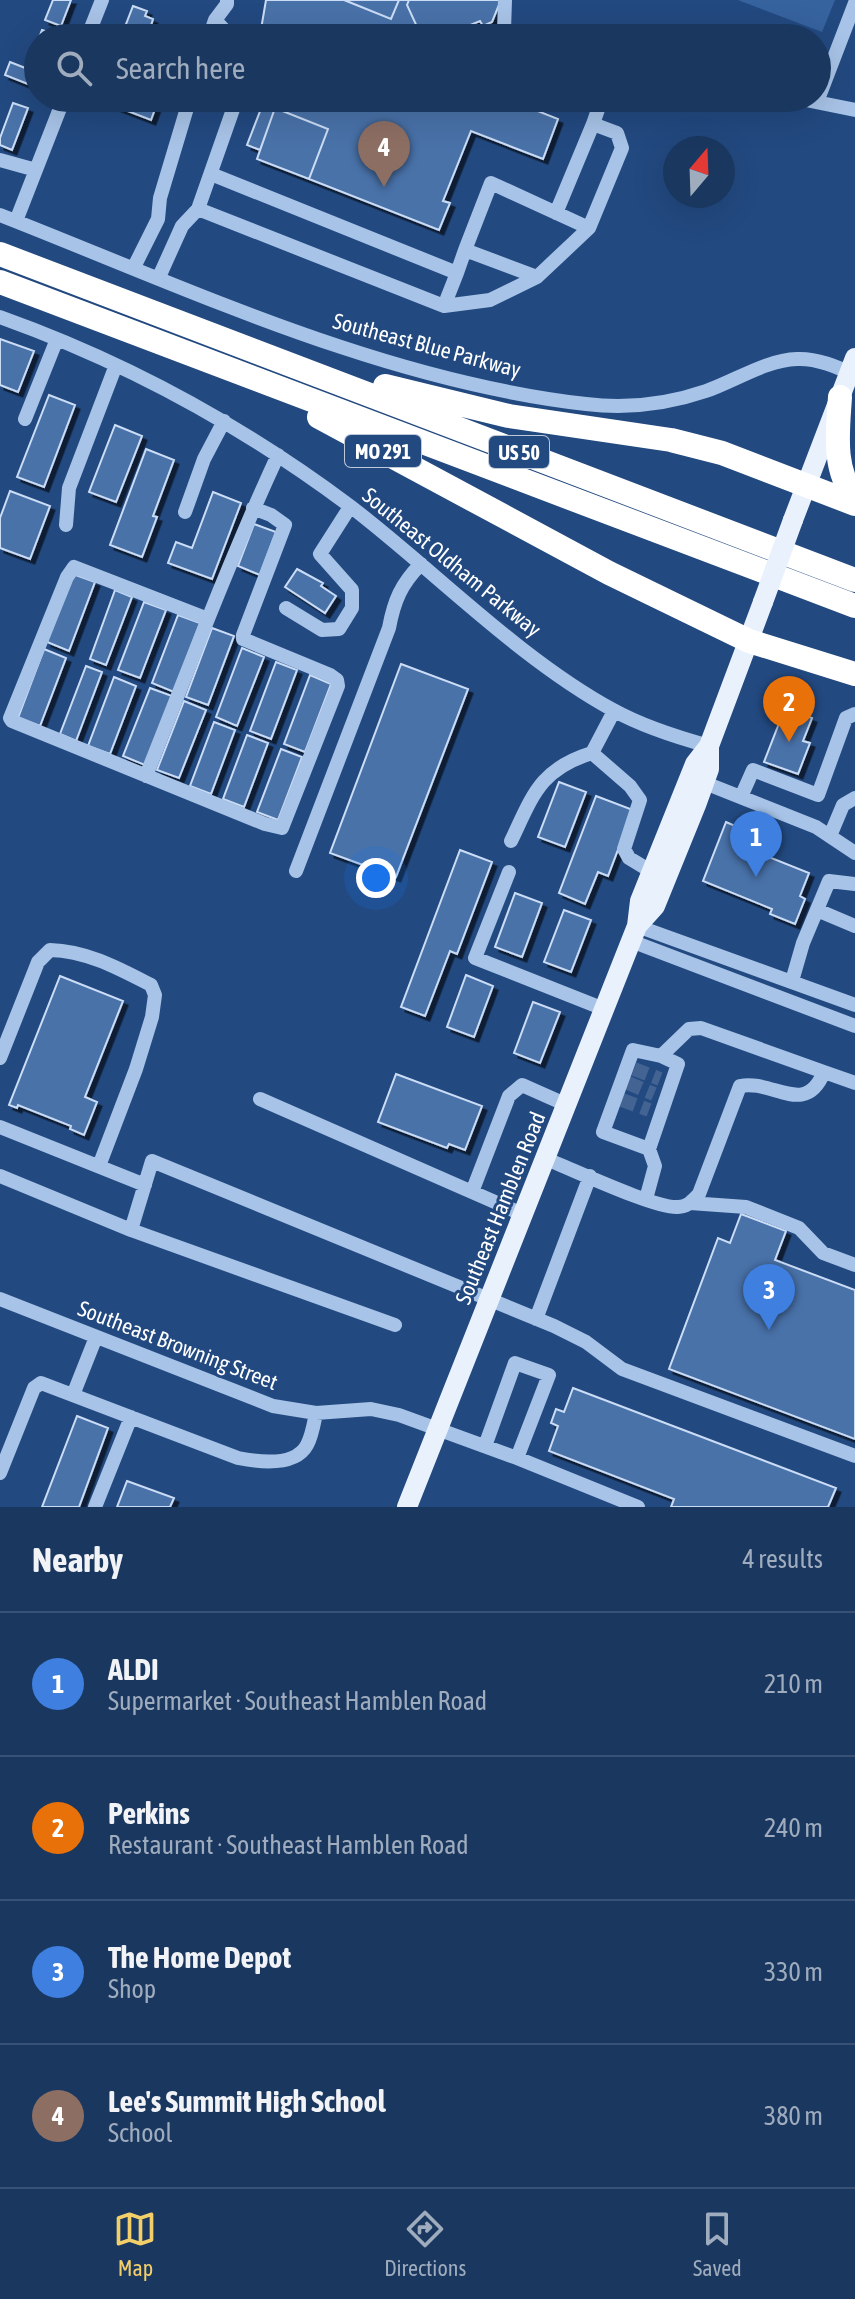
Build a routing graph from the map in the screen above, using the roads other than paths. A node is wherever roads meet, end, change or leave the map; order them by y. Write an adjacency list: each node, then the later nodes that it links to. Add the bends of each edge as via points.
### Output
1 (102, 0): 6 (street)
2 (227, 0): 5 (street)
3 (505, 0): 9 (street)
4 (855, 3): 10 (street)
5 (215, 20): 7 (street); 8 (street)
6 (93, 24)
7 (214, 24)
8 (219, 24)
9 (504, 24)
10 (831, 49)
11 (831, 104): 12 (street)
12 (854, 107)
13 (59, 112): 19 (street)
14 (186, 112): 24 (street)
15 (232, 112): 20 (street)
16 (597, 112): 17 (street)
17 (593, 124): 22 (street); 27 (street, via 617,133 622,148)
18 (0, 160): 19 (street)
19 (36, 170): 25 (street)
20 (211, 174): 21 (street); 31 (street)
21 (198, 209): 26 (street); 35 (street)
22 (556, 213): 27 (street); 28 (street, via 491,183)
23 (0, 215): 25 (street, Southeast Blue Parkway)
24 (158, 219): 26 (street); 30 (street)
25 (16, 221): 30 (street, Southeast Blue Parkway)
26 (182, 226): 32 (street)
27 (589, 228): 33 (street)
28 (465, 250): 31 (street); 33 (street)
29 (0, 254): 37 (highway, US 50)
30 (134, 267): 32 (street, Southeast Blue Parkway)
31 (457, 273): 35 (street)
32 (159, 277): 41 (street, Southeast Blue Parkway, via 389,362 587,404 632,406 678,399 796,359)
33 (537, 277): 35 (street, via 490,300)
34 (0, 282): 39 (highway, US 50)
35 (444, 306)
36 (0, 317): 38 (street, Southeast Oldham Parkway)
37 (183, 324): 46 (highway, via 198,319 325,368 425,397 509,416 671,440); 54 (highway, US 50)
38 (57, 339): 40 (street, Southeast Oldham Parkway); 43 (street)
39 (156, 341): 55 (highway, US 50); 58 (highway, MO 291, via 163,354 318,416 609,573)
40 (116, 365): 44 (street, Southeast Oldham Parkway); 52 (street, via 69,488)
41 (853, 368): 42 (main road, Southeast Hamblen Road)
42 (840, 397): 46 (main road, Southeast Hamblen Road); 47 (highway, via 837,448 847,488)
43 (25, 419)
44 (224, 421): 45 (street, Southeast Oldham Parkway); 51 (street)
45 (278, 455): 49 (street, Southeast Oldham Parkway); 50 (street)
46 (808, 484): 48 (highway); 58 (main road, Southeast Hamblen Road, bridge)
47 (855, 497)
48 (855, 504)
49 (350, 507): 53 (street, Southeast Oldham Parkway); 56 (street, via 320,554 352,590 352,608 339,629 322,630)
50 (261, 511): 57 (street); 64 (street, via 285,525 243,639 330,675 338,686 285,823 275,828)
51 (185, 512)
52 (66, 525)
53 (421, 564): 60 (street, Southeast Oldham Parkway, via 530,654); 72 (street, via 404,580 394,602 389,628)
54 (855, 580)
55 (855, 606)
56 (286, 608)
57 (208, 619): 64 (street); 64 (street, via 74,567 16,704 12,721)
58 (749, 641): 59 (highway); 62 (main road, Southeast Hamblen Road)
59 (855, 674)
60 (614, 711): 62 (street, Southeast Oldham Parkway); 63 (street)
61 (855, 714): 66 (street, via 846,718)
62 (709, 746): 65 (main road, Southeast Hamblen Road); 74 (main road, Southeast Hamblen Road, via 695,764)
63 (592, 753): 70 (street, via 545,777); 74 (street, via 640,800 624,849)
64 (146, 776)
65 (705, 783): 67 (street); 78 (main road, Southeast Hamblen Road, via 655,906)
66 (818, 795): 67 (street, via 753,770); 68 (street)
67 (741, 797): 69 (street)
68 (849, 802): 69 (street)
69 (830, 836): 71 (street)
70 (511, 841)
71 (853, 850)
72 (296, 871)
73 (509, 872): 81 (street, via 475,958)
74 (652, 872): 78 (main road, Southeast Hamblen Road)
75 (855, 884): 76 (street, via 829,881)
76 (817, 910): 77 (street); 79 (street)
77 (855, 926)
78 (634, 934): 79 (street); 81 (main road, Southeast Hamblen Road); 82 (street)
79 (792, 981): 80 (street)
80 (855, 1005)
81 (604, 1009): 88 (main road, Southeast Hamblen Road)
82 (855, 1026)
83 (661, 1056): 85 (street, via 689,1029 701,1028); 90 (street, via 678,1064 660,1096); 90 (street, via 633,1050 603,1132)
84 (0, 1058): 92 (street, via 38,962 50,950 72,951 151,985 152,1017)
85 (824, 1072): 86 (street); 98 (street, via 811,1092 792,1096 752,1084 740,1086 699,1194)
86 (855, 1083)
87 (260, 1099): 96 (street)
88 (567, 1105): 91 (main road, Southeast Hamblen Road); 96 (street, via 522,1085 509,1096)
89 (0, 1127): 92 (street)
90 (649, 1149): 97 (street, via 655,1166)
91 (546, 1159): 94 (street); 99 (main road, Southeast Hamblen Road)
92 (99, 1166): 95 (street)
93 (0, 1176): 100 (street)
94 (590, 1176): 97 (street); 104 (street)
95 (145, 1185): 100 (street); 103 (street, via 152,1161)
96 (472, 1192): 99 (street)
97 (646, 1199): 98 (street, via 678,1207)
98 (690, 1203): 101 (street, via 746,1207 799,1228 823,1253)
99 (524, 1218): 103 (main road, Southeast Hamblen Road)
100 (131, 1230): 105 (street)
101 (855, 1265)
102 (0, 1299): 106 (street, Southeast Browning Street)
103 (489, 1300): 104 (street); 110 (main road, Southeast Hamblen Road)
104 (536, 1319): 112 (street, via 586,1342 622,1369)
105 (395, 1325)
106 (96, 1337): 107 (street); 108 (street, Southeast Browning Street, via 273,1406)
107 (73, 1395): 109 (street); 114 (street, via 41,1383 34,1388)
108 (316, 1413): 109 (street, via 301,1452 273,1461 238,1458); 110 (street, Southeast Browning Street, via 371,1409)
109 (131, 1417): 115 (street)
110 (438, 1428): 111 (street, Southeast Browning Street); 116 (main road, Southeast Hamblen Road)
111 (485, 1446): 113 (street, Southeast Browning Street); 113 (street, via 515,1363 549,1375)
112 (855, 1456)
113 (517, 1458): 117 (street, Southeast Browning Street)
114 (0, 1473)
115 (95, 1507)
116 (407, 1507)
117 (638, 1507)

